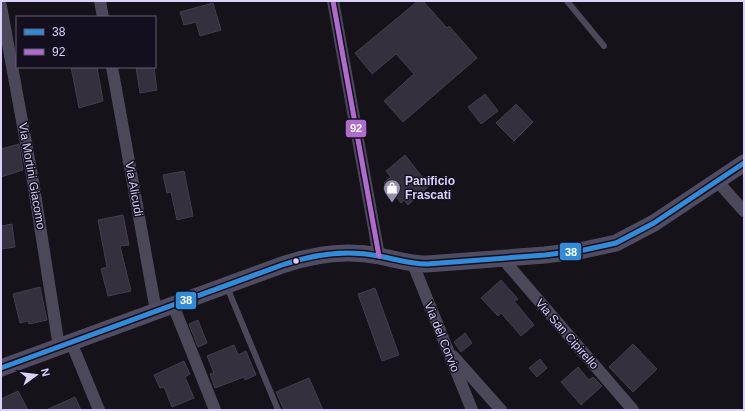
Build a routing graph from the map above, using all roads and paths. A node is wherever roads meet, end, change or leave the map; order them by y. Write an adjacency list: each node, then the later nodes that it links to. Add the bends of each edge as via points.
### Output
1 (100, 1): 5 (street)
2 (333, 1): 11 (street)
3 (567, 1): 6 (lane)
4 (1, 6): 17 (street, Via Mortini Giacomo)
5 (103, 16)
6 (604, 46)
7 (112, 68): 16 (street, Via Alicudi)
8 (744, 163): 9 (street)
9 (718, 182): 10 (street); 12 (street, via 654,223 616,243 559,254)
10 (744, 211)
11 (379, 256): 13 (street); 14 (street, via 346,252 319,255 290,262)
12 (502, 258): 13 (street); 25 (street, Via San Cipirello)
13 (413, 264): 18 (street, Via del Corvio)
14 (227, 285): 15 (street); 22 (lane)
15 (173, 305): 16 (street); 21 (street)
16 (156, 311): 17 (street)
17 (65, 344): 19 (street); 20 (street, Via Mortini Giacomo)
18 (447, 349): 23 (street, Via del Corvio); 24 (street)
19 (1, 368)
20 (99, 410)
21 (215, 410)
22 (278, 410)
23 (472, 410)
24 (501, 410)
25 (633, 410)

